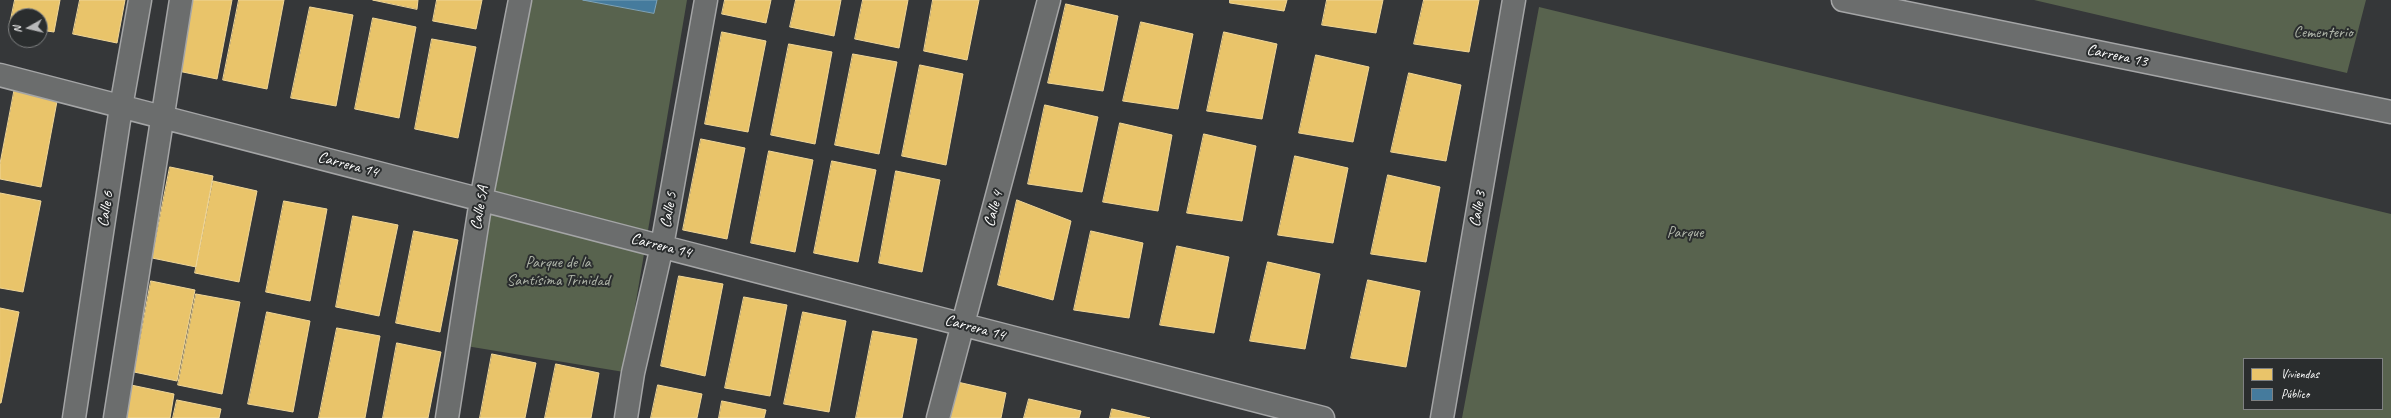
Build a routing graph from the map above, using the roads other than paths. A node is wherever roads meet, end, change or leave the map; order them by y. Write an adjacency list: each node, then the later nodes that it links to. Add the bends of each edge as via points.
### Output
1 (140, 0): 9 (street, Calle 6)
2 (181, 0): 11 (street)
3 (520, 0): 12 (street, Calle 5A)
4 (706, 0): 13 (street, Calle 5)
5 (1049, 0): 14 (street, Calle 4)
6 (1514, 0): 21 (street, Calle 3)
7 (1842, 0): 10 (street, Carrera 13)
8 (0, 75): 9 (street, Carrera 14)
9 (121, 107): 11 (street, Carrera 14); 15 (street, Calle 6)
10 (2391, 112)
11 (162, 117): 12 (street, Carrera 14); 16 (street)
12 (481, 200): 13 (street, Carrera 14); 17 (street, Calle 5A)
13 (662, 246): 14 (street, Carrera 14); 18 (street, Calle 5, via 633,373)
14 (964, 325): 19 (street, Calle 4); 20 (street, Carrera 14)
15 (74, 418)
16 (115, 418)
17 (447, 418)
18 (626, 418)
19 (938, 418)
20 (1323, 418)
21 (1442, 418)

